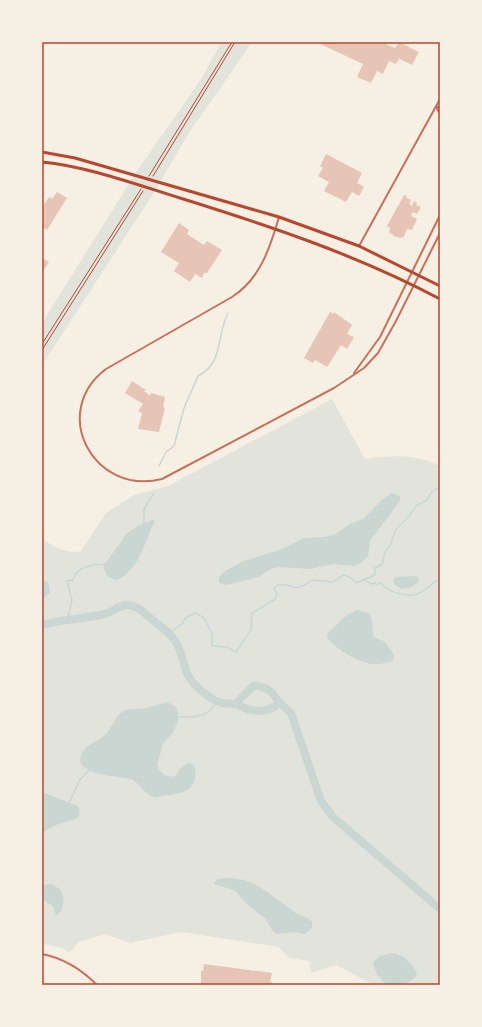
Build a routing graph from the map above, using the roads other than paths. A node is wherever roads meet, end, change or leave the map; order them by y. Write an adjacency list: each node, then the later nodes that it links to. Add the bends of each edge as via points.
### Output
1 (440, 99): 2 (street)
2 (436, 107): 3 (street); 4 (street); 11 (street)
3 (440, 107)
4 (440, 114)
5 (42, 152): 8 (main road, via 59,154 129,173)
6 (42, 162): 9 (main road, via 158,191)
7 (440, 215): 12 (street)
8 (279, 217): 9 (street); 11 (main road)
9 (276, 228): 14 (main road, via 352,256); 18 (street, via 264,260 244,288 113,364 95,378 87,391 81,413 81,429 88,449 101,466 118,477 137,481 162,479 334,388)
10 (440, 233): 13 (street)
11 (359, 246): 12 (main road)
12 (412, 272): 13 (main road); 14 (street)
13 (419, 276): 15 (street); 16 (main road)
14 (407, 282): 15 (main road); 18 (street, via 380,337)
15 (414, 285): 17 (main road); 18 (street, via 385,343 372,360)
16 (440, 286)
17 (440, 299)
18 (353, 375)
19 (42, 954): 20 (street, via 81,971)
20 (97, 985)

